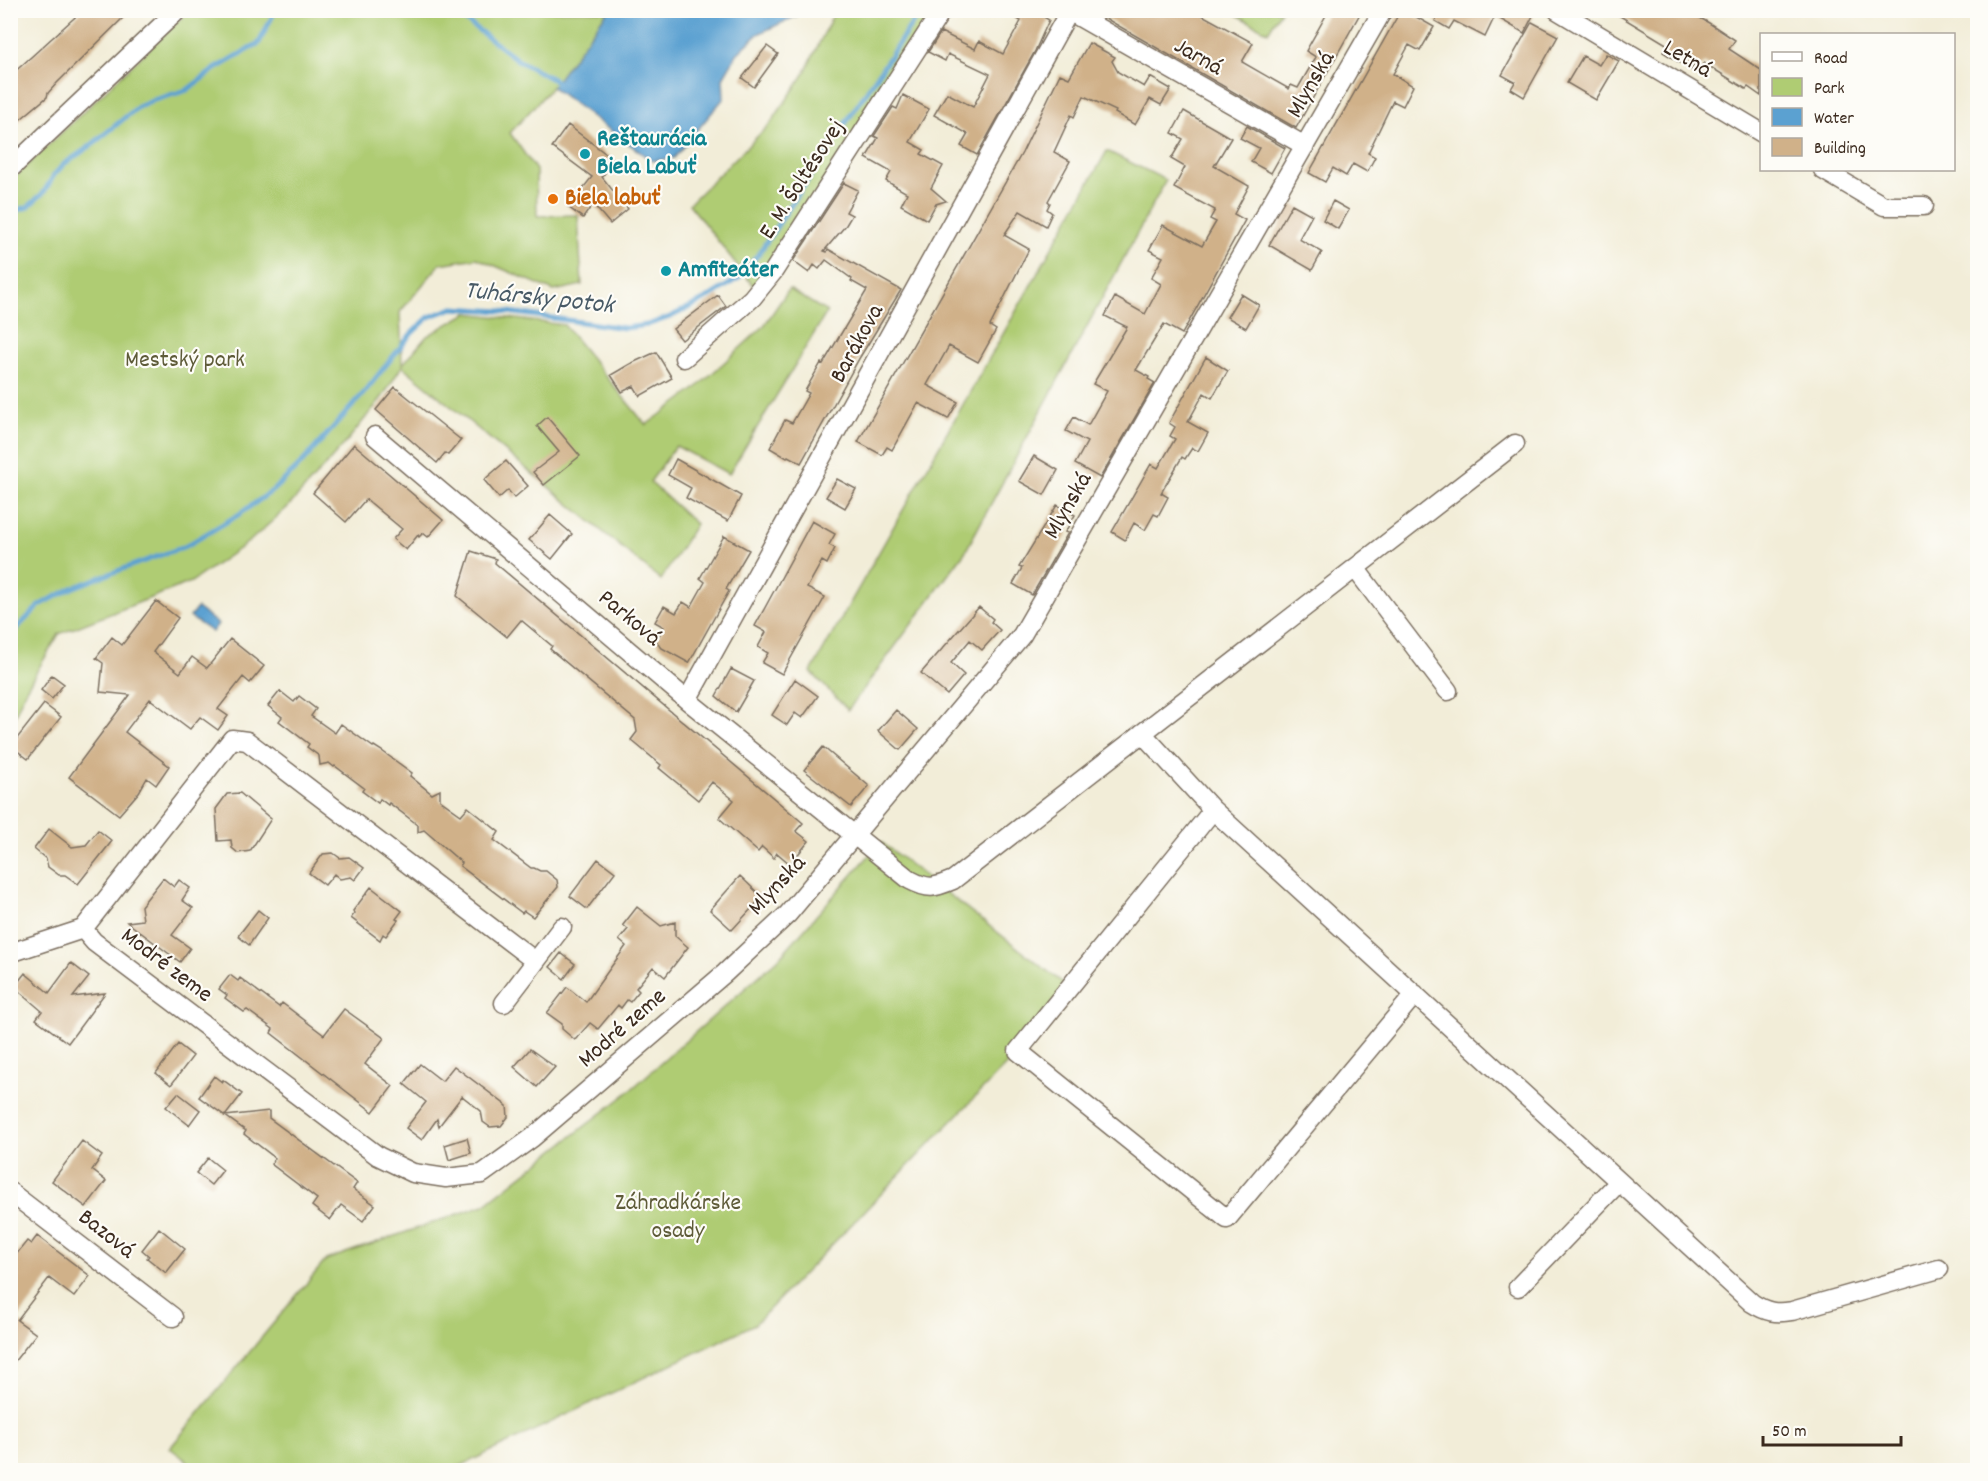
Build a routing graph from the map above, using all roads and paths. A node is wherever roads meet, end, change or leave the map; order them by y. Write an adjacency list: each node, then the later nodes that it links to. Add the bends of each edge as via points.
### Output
1 (178, 10): 8 (street)
2 (942, 10): 11 (street, E. M. Šoltésovej, via 772,272 752,298)
3 (1383, 10): 7 (street, Mlynská)
4 (1557, 10): 6 (street, Letná)
5 (1069, 11): 7 (street, Jarná); 16 (street, Barákova)
6 (1760, 132)
7 (1305, 146): 19 (street, Mlynská, via 1022,635)
8 (10, 169)
9 (1825, 171): 10 (street, via 1884,206)
10 (1924, 206)
11 (684, 358)
12 (375, 436): 16 (street, Parková)
13 (1515, 444): 14 (street)
14 (1355, 568): 15 (street); 17 (street)
15 (1448, 691)
16 (687, 700): 19 (street, Parková)
17 (1142, 733): 18 (street); 19 (street, Parková, via 953,880 935,888 910,880)
18 (1213, 810): 25 (street); 25 (street, via 1018,1051 1227,1219)
19 (856, 835): 24 (street, Mlynská, via 788,914)
20 (562, 927): 23 (street)
21 (83, 929): 22 (street); 23 (street, Modré zeme, via 232,739 247,741); 24 (street, Modré zeme, via 94,942 378,1156 413,1173 446,1178 482,1174 532,1138)
22 (10, 953)
23 (535, 962): 26 (street)
24 (725, 973)
25 (1415, 994): 27 (street)
26 (504, 1003)
27 (1619, 1182): 29 (street, via 1765,1311 1792,1311); 30 (street)
28 (10, 1192): 31 (street, Bazová)
29 (1939, 1269)
30 (1518, 1287)
31 (173, 1317)

